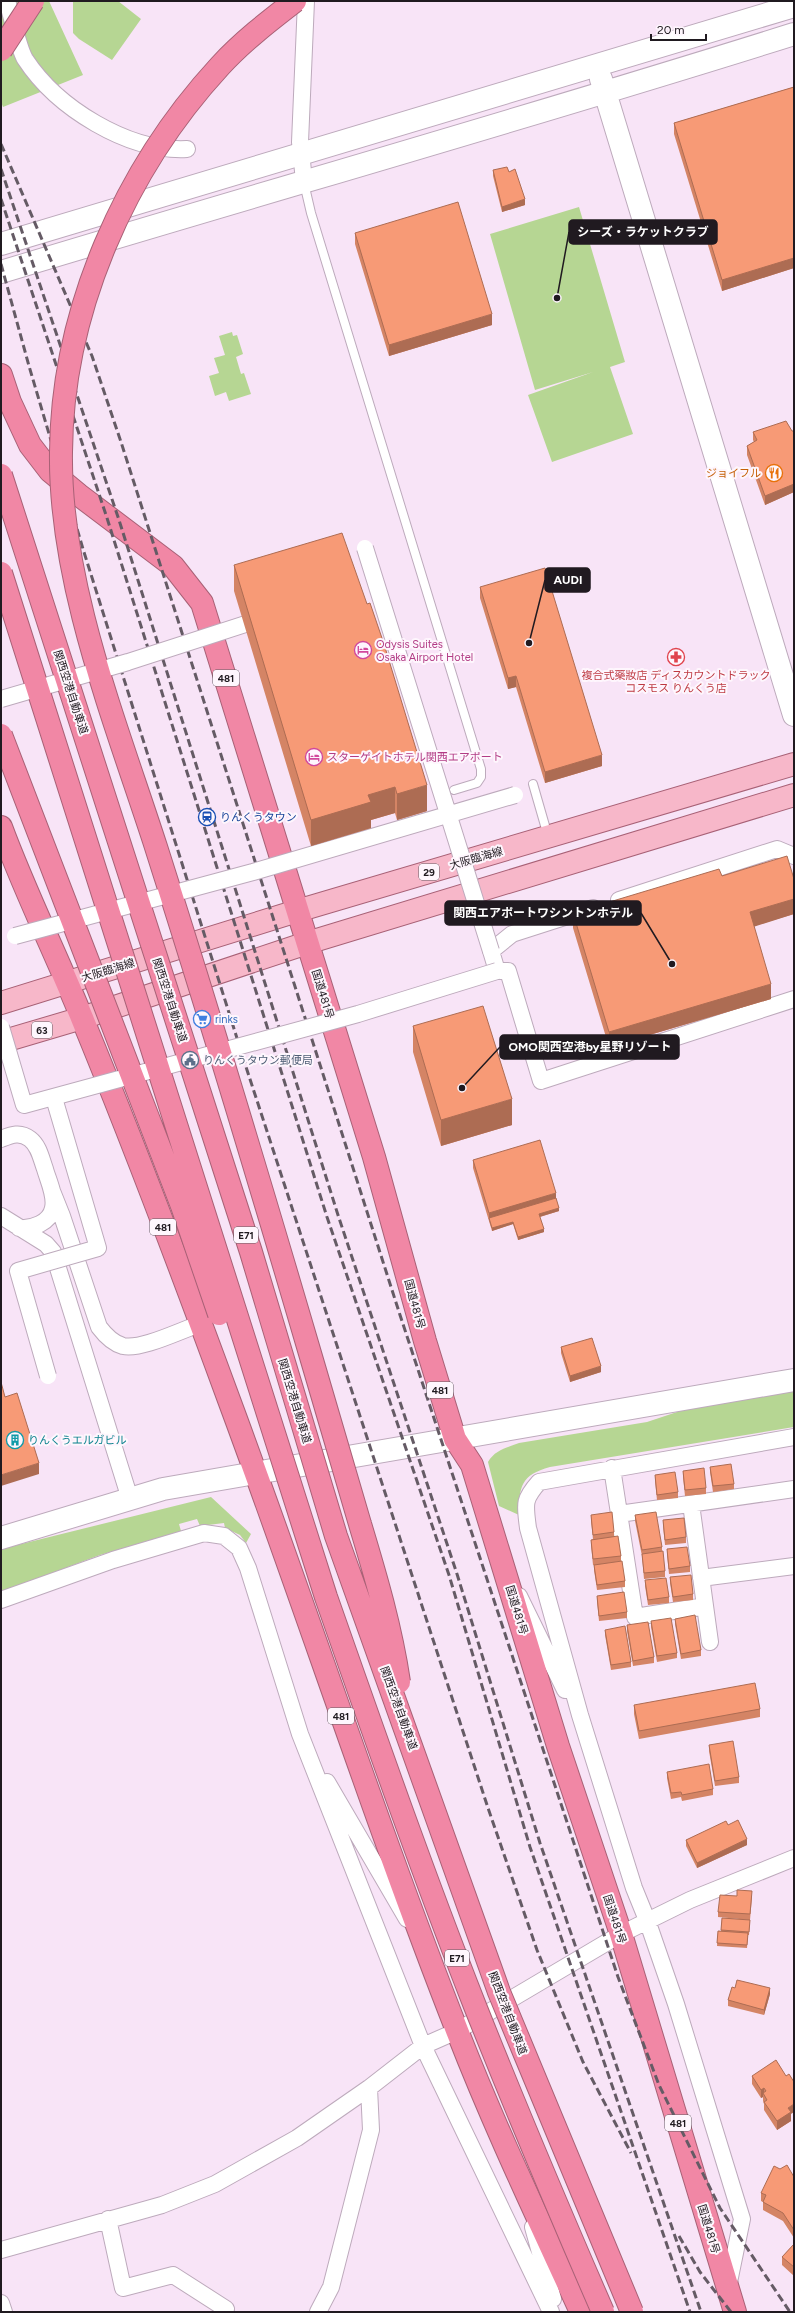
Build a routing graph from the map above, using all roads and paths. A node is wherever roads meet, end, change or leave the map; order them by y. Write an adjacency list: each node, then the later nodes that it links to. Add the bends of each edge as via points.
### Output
1 (7, 1): 10 (street, bridge, via 24,58 44,84 66,103 113,133 140,142)
2 (33, 1): 7 (highway, bridge)
3 (295, 1): 68 (highway, bridge, via 261,27 222,64 185,107 150,158 127,198 103,250 86,298 72,352 61,451 63,504 84,616 244,1132 377,1582 393,1642)
4 (306, 1): 11 (street)
5 (794, 6): 8 (street)
6 (794, 34): 9 (street)
7 (1, 50)
8 (596, 64): 9 (street); 11 (street)
9 (605, 94): 12 (street); 21 (street)
10 (187, 149)
11 (300, 153): 12 (street); 13 (street)
12 (304, 180): 14 (street); 25 (lane, via 311,213 481,769 481,777 476,783)
13 (1, 244)
14 (1, 272)
15 (1, 374): 32 (highway, 481, via 10,402 30,445 50,471 173,566 202,603)
16 (1, 475): 68 (highway, 関西空港自動車道 / E71, bridge, via 251,1252 336,1536)
17 (365, 548): 28 (street, bridge, via 369,585)
18 (1, 573): 63 (highway, E71, bridge)
19 (280, 613): 20 (street, bridge, via 128,662)
20 (1, 699)
21 (794, 716)
22 (1, 735): 63 (highway, bridge, via 182,1206 279,1486)
23 (794, 764): 30 (main road, 大阪臨海線 / 29)
24 (533, 784): 30 (lane)
25 (454, 790)
26 (515, 795): 28 (street, bridge)
27 (794, 795): 34 (main road)
28 (447, 813): 33 (street, bridge, via 253,872); 35 (street, bridge)
29 (1, 827): 37 (highway, 481)
30 (549, 837): 32 (main road, 大阪臨海線 / 29)
31 (794, 856): 35 (street, via 777,849 512,934)
32 (297, 911): 34 (highway, 国道481号 / 481); 37 (main road, 大阪臨海線 / 29)
33 (15, 936)
34 (307, 943): 40 (main road); 52 (highway, 国道481号 / 481, via 374,1156 422,1333)
35 (491, 951): 36 (street)
36 (497, 971): 38 (street, via 508,971 541,1080); 43 (street, bridge, via 358,1014)
37 (66, 983): 39 (main road, 大阪臨海線); 40 (highway, 481)
38 (794, 999)
39 (1, 1002)
40 (82, 1018): 42 (main road, 63); 48 (highway, 481)
41 (1, 1027): 43 (street, bridge, via 24,1105)
42 (1, 1042)
43 (54, 1098): 49 (street, bridge, via 98,1248 18,1271)
44 (1, 1139): 45 (street, via 16,1133 30,1138 38,1149)
45 (52, 1191): 47 (street, via 53,1208 47,1218 37,1226); 48 (street, via 98,1327 109,1339 123,1346 137,1346)
46 (1, 1216): 47 (street)
47 (19, 1228): 56 (street, via 46,1244 53,1252)
48 (200, 1324): 54 (highway, 481)
49 (48, 1376)
50 (794, 1380): 52 (street)
51 (794, 1437): 53 (street)
52 (455, 1439): 54 (street); 61 (highway, 国道481号 / 481, via 472,1465)
53 (612, 1468): 58 (street); 67 (street, via 539,1482 528,1495 526,1507 528,1528)
54 (255, 1473): 56 (street, via 163,1489); 73 (highway, 481)
55 (794, 1489): 57 (street)
56 (130, 1499): 59 (street)
57 (692, 1504): 58 (street); 62 (street)
58 (619, 1514): 65 (street, via 635,1616)
59 (1, 1538)
60 (794, 1566): 62 (street)
61 (505, 1572): 67 (street); 72 (highway, 国道481号 / 481, via 558,1746)
62 (701, 1578): 65 (street)
63 (326, 1597): 88 (highway, E71, bridge, via 387,1770 475,2005)
64 (1, 1600): 69 (street, via 168,1543 204,1533 224,1536 239,1548 248,1568)
65 (705, 1606): 66 (street)
66 (710, 1642)
67 (580, 1715): 71 (street, via 634,1888)
68 (407, 1732): 89 (highway, 関西空港自動車道 / E71, bridge, via 499,1992)
69 (300, 1734): 73 (street); 75 (street)
70 (794, 1858): 71 (street)
71 (647, 1920): 72 (street); 80 (street, via 676,2004 742,2219)
72 (621, 1934): 74 (street); 80 (highway, 国道481号 / 481)
73 (429, 1958): 74 (highway, 481)
74 (457, 2031): 75 (street); 77 (highway, 481)
75 (423, 2046): 76 (street); 85 (street)
76 (369, 2088): 78 (street, via 297,2138 215,2184 162,2205); 84 (street, via 371,2130 330,2287)
77 (520, 2180): 86 (street); 87 (highway, 481)
78 (108, 2219): 79 (street); 82 (street, via 123,2288 173,2275)
79 (1, 2250)
80 (727, 2289): 90 (highway, 国道481号 / 481)
81 (1, 2303): 83 (street)
82 (226, 2309)
83 (4, 2312)
84 (318, 2312)
85 (551, 2312)
86 (557, 2312)
87 (581, 2312)
88 (603, 2312)
89 (632, 2312)
90 (735, 2312)

